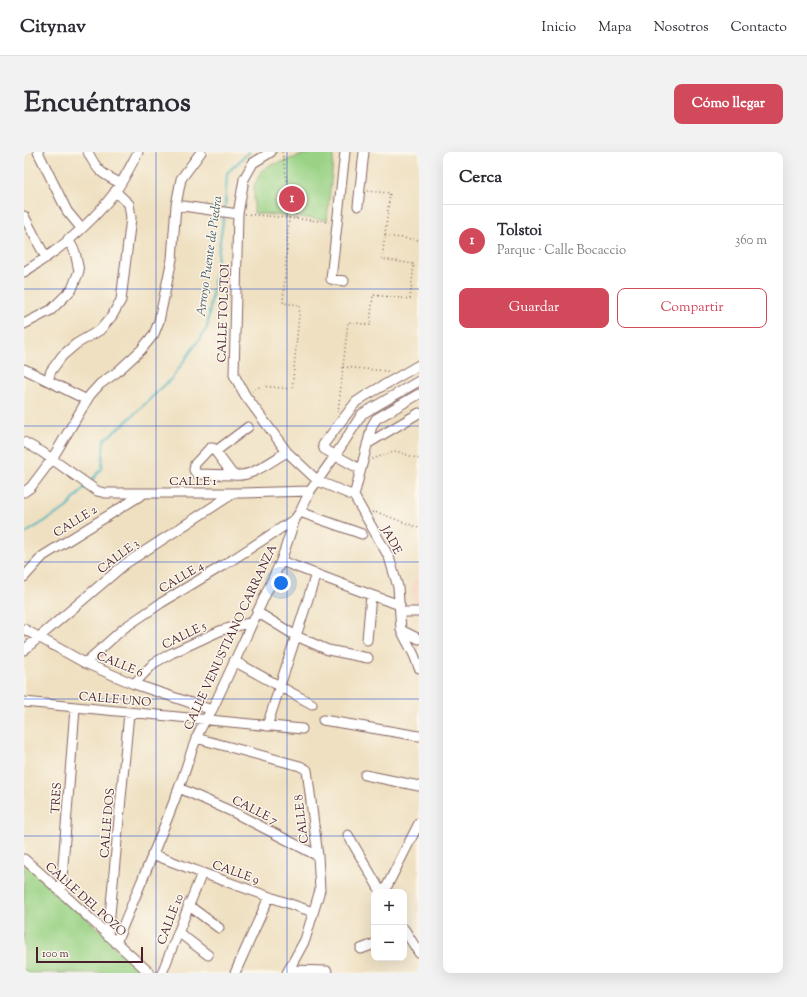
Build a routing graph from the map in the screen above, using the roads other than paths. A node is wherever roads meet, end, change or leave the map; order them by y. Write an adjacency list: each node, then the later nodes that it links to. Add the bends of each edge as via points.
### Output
1 (38, 152): 13 (street, via 67,211)
2 (88, 152): 8 (street, via 95,166)
3 (138, 152): 8 (street)
4 (200, 152): 9 (street, via 181,179)
5 (271, 152): 11 (street, CALLE TOLSTOI, via 253,163 244,179)
6 (345, 152): 17 (street, via 331,279)
7 (364, 152): 10 (street)
8 (118, 187): 13 (street, via 101,210); 21 (street, via 129,204 131,218 121,300 100,330 62,356)
9 (176, 205): 11 (street); 24 (street, via 172,259 154,334 141,350 100,384)
10 (358, 206)
11 (238, 214): 30 (street, CALLE TOLSTOI, via 234,374 245,395)
12 (24, 216): 15 (street)
13 (81, 228): 14 (street)
14 (68, 240): 15 (street); 18 (street, via 75,252 79,271 72,289 51,310)
15 (46, 258): 16 (street)
16 (24, 272)
17 (344, 281)
18 (24, 324)
19 (419, 365): 31 (street, via 356,402 323,445 324,449)
20 (24, 369): 21 (street)
21 (48, 380): 24 (street)
22 (419, 381): 31 (street, CALLE VENUSTIANO CARRANZA, via 362,414)
23 (419, 394): 28 (street, via 376,419)
24 (87, 400): 32 (street)
25 (419, 413): 28 (street)
26 (248, 427): 29 (street)
27 (24, 442): 32 (street, CALLE 1)
28 (367, 444): 33 (street)
29 (216, 451): 34 (street); 34 (street, via 210,448 195,464 194,470 197,474)
30 (286, 452): 34 (street, via 248,475); 35 (street, CALLE TOLSTOI)
31 (335, 456): 33 (street); 35 (street, CALLE VENUSTIANO CARRANZA)
32 (52, 459): 37 (street, via 31,487); 38 (street, CALLE 1, via 105,493)
33 (361, 465): 40 (street)
34 (233, 475)
35 (318, 481): 36 (street, CALLE VENUSTIANO CARRANZA); 40 (street)
36 (310, 491): 39 (street, CALLE 1); 41 (street, CALLE VENUSTIANO CARRANZA)
37 (24, 492)
38 (144, 493): 39 (street, CALLE 1); 45 (street, CALLE 2, via 43,556)
39 (234, 493): 54 (street, CALLE 3, via 125,564)
40 (354, 496): 47 (street, JADE, via 389,557 398,587)
41 (298, 515): 42 (street); 43 (street, CALLE VENUSTIANO CARRANZA); 61 (street, CALLE 4, via 124,628)
42 (362, 534)
43 (281, 561): 44 (street); 48 (street, CALLE VENUSTIANO CARRANZA)
44 (316, 574): 46 (street); 53 (street)
45 (24, 577)
46 (370, 596): 47 (street); 56 (street)
47 (400, 609): 49 (street); 52 (street, JADE)
48 (257, 612): 50 (street, CALLE VENUSTIANO CARRANZA); 53 (street)
49 (419, 612)
50 (252, 622): 60 (street, CALLE VENUSTIANO CARRANZA); 63 (street, CALLE 5, via 222,630 172,653 154,663)
51 (24, 629): 54 (street, CALLE 6)
52 (402, 630): 55 (street); 58 (street, JADE)
53 (296, 636): 59 (street, via 328,650); 64 (street)
54 (38, 637): 57 (street, CALLE 3); 61 (street, CALLE 6)
55 (419, 639)
56 (367, 640)
57 (24, 650)
58 (417, 656): 62 (street, JADE)
59 (368, 658)
60 (234, 661): 64 (street); 68 (street, CALLE VENUSTIANO CARRANZA)
61 (84, 663): 63 (street, CALLE 6)
62 (419, 668)
63 (134, 684): 68 (street, CALLE 6)
64 (280, 686): 66 (street); 72 (street)
65 (24, 702): 67 (street, CALLE UNO)
66 (312, 704)
67 (74, 708): 69 (street, CALLE UNO); 87 (street, TRES)
68 (212, 710): 70 (street, CALLE VENUSTIANO CARRANZA)
69 (129, 713): 70 (street, CALLE UNO); 94 (street, CALLE DOS)
70 (204, 720): 72 (street, CALLE UNO); 75 (street, CALLE VENUSTIANO CARRANZA)
71 (322, 720): 74 (street)
72 (267, 726): 73 (street, CALLE UNO)
73 (302, 729)
74 (419, 736)
75 (196, 738): 78 (street, CALLE VENUSTIANO CARRANZA); 82 (street, CALLE 8, via 307,770)
76 (365, 775): 77 (street)
77 (419, 786)
78 (179, 788): 81 (street, CALLE VENUSTIANO CARRANZA); 82 (street, CALLE 7, via 235,812)
79 (419, 823): 86 (street)
80 (348, 834): 85 (street)
81 (152, 854): 84 (street, CALLE 9); 95 (street, CALLE VENUSTIANO CARRANZA)
82 (318, 856): 90 (street, CALLE 8, via 320,890)
83 (24, 859): 87 (street, CALLE DEL POZO)
84 (202, 873): 88 (street, CALLE 9); 89 (street, CALLE 10)
85 (380, 889)
86 (384, 889)
87 (61, 890): 94 (street, CALLE DEL POZO)
88 (269, 896): 90 (street, CALLE 9); 104 (street)
89 (188, 905): 91 (street); 92 (street, CALLE 10)
90 (313, 912): 101 (street, CALLE 8, via 306,940)
91 (219, 928)
92 (178, 932): 99 (street); 103 (street, CALLE 10)
93 (407, 935): 98 (street)
94 (108, 936): 95 (street, CALLE DEL POZO)
95 (116, 943): 102 (street, CALLE DEL POZO)
96 (371, 945): 97 (street)
97 (361, 949)
98 (418, 949)
99 (208, 956)
100 (327, 971): 101 (street)
101 (289, 972)
102 (150, 973)
103 (162, 973)
104 (235, 973)

